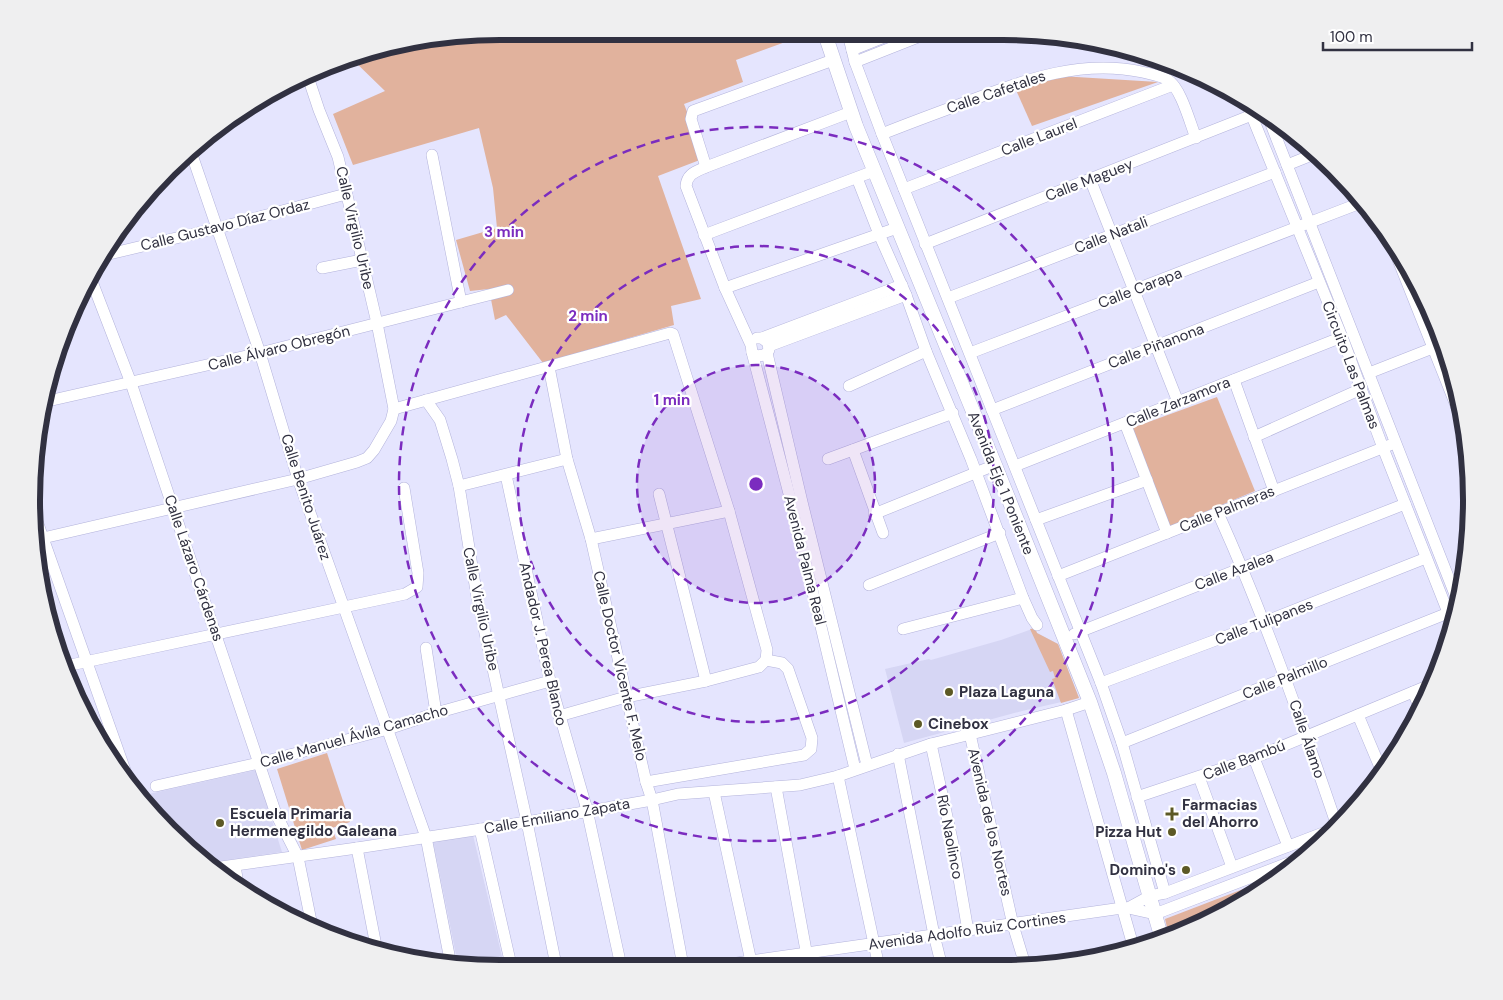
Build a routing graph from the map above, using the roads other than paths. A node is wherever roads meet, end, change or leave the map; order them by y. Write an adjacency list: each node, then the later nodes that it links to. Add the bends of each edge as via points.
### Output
1 (827, 40): 6 (main road, Avenida Eje 1 Poniente)
2 (850, 40): 5 (street, Avenida Eje 1 Poniente)
3 (877, 40): 5 (street)
4 (911, 40): 7 (street)
5 (852, 50): 7 (street, Avenida Eje 1 Poniente)
6 (832, 60): 11 (main road, Avenida Eje 1 Poniente); 20 (street, via 693,111 691,119)
7 (855, 62): 14 (street, Avenida Eje 1 Poniente)
8 (310, 81): 26 (street, Calle Virgilio Uribe, via 338,157)
9 (1174, 85): 14 (street, Calle Cafetales, via 1157,75 1129,69 1058,71 1014,84); 15 (street); 25 (street, Calle Laurel)
10 (1248, 111): 15 (street, Calle Maguey)
11 (851, 112): 20 (street); 21 (main road, Avenida Eje 1 Poniente)
12 (1251, 113): 22 (street, Circuito Las Palmas)
13 (1273, 128): 19 (street, Circuito Las Palmas)
14 (882, 134): 25 (street, Avenida Eje 1 Poniente)
15 (1196, 138): 24 (street, Calle Maguey)
16 (432, 155): 48 (street)
17 (1309, 156): 19 (street)
18 (193, 158): 30 (street, Calle Benito Juárez)
19 (1288, 165): 28 (street, Circuito Las Palmas)
20 (706, 167): 34 (street, Avenida Palma Real, via 686,179)
21 (874, 171): 23 (street); 31 (main road, Avenida Eje 1 Poniente)
22 (1275, 172): 29 (street, Circuito Las Palmas); 33 (street, Calle Natali)
23 (857, 178): 32 (street, Avenida Eje 1 Poniente); 34 (street)
24 (1090, 179): 33 (street); 35 (street, Calle Maguey)
25 (904, 189): 35 (street, Avenida Eje 1 Poniente)
26 (346, 194): 30 (street, Calle Gustavo Díaz Ordaz); 38 (street, Calle Virgilio Uribe)
27 (1355, 205): 28 (street, Calle Carapa)
28 (1310, 222): 29 (street, Calle Carapa); 59 (street, Circuito Las Palmas)
29 (1297, 227): 41 (street, Circuito Las Palmas); 46 (street, Calle Carapa)
30 (218, 228): 37 (street, Calle Gustavo Díaz Ordaz); 57 (street, Calle Benito Juárez)
31 (897, 228): 32 (street); 36 (main road, Avenida Eje 1 Poniente)
32 (879, 234): 39 (street, Avenida Eje 1 Poniente); 43 (street)
33 (1113, 234): 46 (street); 47 (street, Calle Natali)
34 (704, 235): 43 (street, Avenida Palma Real)
35 (925, 244): 47 (street, Avenida Eje 1 Poniente)
36 (907, 252): 39 (street); 77 (main road, Avenida Eje 1 Poniente)
37 (112, 254)
38 (362, 260): 40 (street); 49 (street, Calle Virgilio Uribe)
39 (892, 260): 45 (street, Avenida Eje 1 Poniente)
40 (322, 268)
41 (1319, 282): 50 (street, Circuito Las Palmas); 52 (street, Calle Piñanona)
42 (93, 285): 61 (street, Calle Lázaro Cárdenas)
43 (725, 288): 54 (street, Avenida Palma Real)
44 (508, 290): 48 (street, Calle Álvaro Obregón)
45 (904, 290): 51 (street); 55 (street, Avenida Eje 1 Poniente)
46 (1134, 290): 52 (street); 56 (street, Calle Carapa)
47 (948, 298): 56 (street, Avenida Eje 1 Poniente)
48 (461, 302): 49 (street, Calle Álvaro Obregón)
49 (377, 323): 57 (street, Calle Álvaro Obregón); 67 (street, Calle Virgilio Uribe)
50 (1342, 337): 60 (street, Calle Zarzamora); 63 (street, Circuito Las Palmas)
51 (766, 346): 54 (street, via 755,339); 54 (street, via 759,356); 87 (street)
52 (1156, 346): 66 (street); 68 (street, Calle Piñanona)
53 (1437, 346): 59 (street)
54 (751, 348): 87 (street, Avenida Palma Real)
55 (926, 351): 62 (street); 69 (street, Avenida Eje 1 Poniente)
56 (970, 353): 68 (street, Avenida Eje 1 Poniente)
57 (260, 354): 61 (street, Calle Álvaro Obregón); 81 (street, Calle Benito Juárez)
58 (549, 367): 65 (street); 75 (street, Calle Doctor Vicente F. Melo); 90 (street, via 673,334)
59 (1369, 373): 72 (street, Circuito Las Palmas)
60 (1234, 380): 66 (street, Calle Zarzamora); 71 (street)
61 (131, 383): 64 (street, Calle Álvaro Obregón); 89 (street, Calle Lázaro Cárdenas)
62 (849, 386)
63 (1361, 389): 71 (street); 73 (street, Circuito Las Palmas)
64 (51, 400)
65 (426, 400): 67 (street); 83 (street, Calle Virgilio Uribe, via 447,437)
66 (1178, 402): 70 (street, Calle Zarzamora)
67 (394, 409): 81 (street, via 391,421 367,458)
68 (992, 410): 78 (street, Avenida Eje 1 Poniente)
69 (953, 413): 74 (street); 79 (street, Avenida Eje 1 Poniente)
70 (1125, 423): 78 (street, Calle Zarzamora); 82 (street)
71 (1254, 438): 85 (street)
72 (1396, 442): 73 (street, Calle Palmeras); 105 (street, Circuito Las Palmas)
73 (1383, 448): 85 (street, Calle Palmeras); 88 (street, Circuito Las Palmas)
74 (853, 450): 76 (street); 92 (street)
75 (567, 459): 80 (street); 100 (street, Calle Doctor Vicente F. Melo)
76 (828, 459)
77 (995, 464): 79 (street); 115 (main road, Avenida Eje 1 Poniente)
78 (1015, 466): 93 (street, Avenida Eje 1 Poniente)
79 (976, 472): 92 (street); 98 (street, Avenida Eje 1 Poniente)
80 (506, 475): 83 (street); 121 (street, Andador J. Perea Blanco)
81 (298, 479): 89 (street); 107 (street, Calle Benito Juárez)
82 (1147, 480): 93 (street); 97 (street)
83 (459, 486): 126 (street, Calle Virgilio Uribe, via 477,597)
84 (404, 488): 107 (street, via 418,573 417,587 405,594)
85 (1274, 491): 91 (street, Calle Palmeras)
86 (659, 494): 94 (street)
87 (797, 504): 114 (street)
88 (1405, 504): 101 (street, Circuito Las Palmas); 102 (street, Calle Azalea)
89 (172, 508): 99 (street); 113 (street, Calle Lázaro Cárdenas)
90 (729, 511): 94 (street); 117 (street, via 767,650)
91 (1218, 513): 97 (street, Calle Palmeras); 102 (street, Calle Álamo)
92 (874, 514): 96 (street)
93 (1036, 520): 103 (street, Avenida Eje 1 Poniente)
94 (666, 523): 100 (street); 122 (street)
95 (41, 533): 99 (street)
96 (883, 533)
97 (1167, 533): 103 (street, Calle Palmeras)
98 (1000, 534): 104 (street); 106 (street, Avenida Eje 1 Poniente)
99 (43, 538): 118 (street)
100 (591, 539): 127 (street, Calle Doctor Vicente F. Melo)
101 (1426, 558): 108 (street, Circuito Las Palmas); 109 (street, Calle Tulipanes)
102 (1242, 567): 109 (street, Calle Álamo); 112 (street, Calle Azalea)
103 (1058, 576): 112 (street, Avenida Eje 1 Poniente)
104 (869, 584)
105 (1454, 591)
106 (1023, 598): 110 (street, Avenida Eje 1 Poniente); 111 (street)
107 (343, 607): 113 (street); 134 (street, Calle Benito Juárez)
108 (1448, 613): 120 (street, Calle Palmillo)
109 (1264, 622): 120 (street, Calle Álamo); 123 (street, Calle Tulipanes)
110 (1037, 625)
111 (903, 629)
112 (1079, 632): 115 (street, Calle Azalea); 123 (street, Avenida Eje 1 Poniente)
113 (217, 635): 118 (street); 142 (street, Calle Lázaro Cárdenas)
114 (830, 638): 143 (street); 145 (street, Avenida Palma Real)
115 (1064, 639): 129 (main road, Avenida Eje 1 Poniente)
116 (426, 648): 131 (street)
117 (766, 660): 122 (street, via 760,667); 148 (street, via 782,663 788,669 812,738 811,749 804,755)
118 (87, 662): 119 (street); 141 (street)
119 (71, 665)
120 (1286, 678): 136 (street, Calle Álamo); 137 (street, Calle Palmillo)
121 (550, 681): 126 (street, Calle Manuel Ávila Camacho); 133 (street, Andador J. Perea Blanco)
122 (706, 681): 127 (street)
123 (1101, 683): 137 (street, Avenida Eje 1 Poniente)
124 (1423, 688): 125 (street, Calle Bambú)
125 (1413, 692): 128 (street); 132 (street, Calle Bambú)
126 (499, 695): 131 (street, Calle Manuel Ávila Camacho); 155 (street, Calle Virgilio Uribe)
127 (626, 697): 133 (street); 148 (street, Calle Doctor Vicente F. Melo)
128 (1417, 701)
129 (1090, 702): 130 (street, Calle Emiliano Zapata); 170 (main road, Avenida Eje 1 Poniente)
130 (1066, 710): 135 (street, Calle Emiliano Zapata); 171 (street)
131 (436, 713): 134 (street, Calle Manuel Ávila Camacho)
132 (1358, 715): 136 (street, Calle Bambú); 144 (street)
133 (559, 716): 154 (street, Andador J. Perea Blanco)
134 (388, 729): 142 (street, Calle Manuel Ávila Camacho); 159 (street, Calle Benito Juárez)
135 (970, 734): 138 (street, Calle Emiliano Zapata); 174 (street, Avenida de los Nortes)
136 (1306, 735): 140 (street, Calle Bambú); 156 (street, Calle Álamo)
137 (1122, 743): 152 (street, Avenida Eje 1 Poniente)
138 (931, 744): 139 (street, Calle Emiliano Zapata); 175 (street, Río Naolinco)
139 (898, 754): 143 (street, Calle Emiliano Zapata); 177 (street)
140 (1254, 758): 147 (street, Calle Bambú); 160 (street)
141 (122, 762)
142 (259, 763): 149 (street, Calle Manuel Ávila Camacho); 162 (street, Calle Lázaro Cárdenas, via 276,814)
143 (867, 765): 145 (street, Calle Emiliano Zapata)
144 (1379, 765)
145 (855, 769): 146 (street, Calle Emiliano Zapata)
146 (838, 776): 150 (street, Calle Emiliano Zapata); 180 (street)
147 (1199, 777): 152 (street, Calle Bambú); 164 (street)
148 (646, 782): 153 (street, Calle Doctor Vicente F. Melo)
149 (156, 786)
150 (776, 787): 151 (street, Calle Emiliano Zapata); 181 (street)
151 (714, 792): 153 (street, Calle Emiliano Zapata, via 678,794); 188 (street)
152 (1137, 797): 169 (street, Avenida Eje 1 Poniente)
153 (652, 800): 154 (street, Calle Emiliano Zapata); 187 (street, Calle Doctor Vicente F. Melo)
154 (587, 810): 155 (street, Calle Emiliano Zapata); 186 (street, Andador J. Perea Blanco)
155 (527, 822): 157 (street, Calle Emiliano Zapata); 185 (street, Calle Virgilio Uribe)
156 (1329, 824)
157 (480, 829): 159 (street, Calle Emiliano Zapata); 184 (street)
158 (1317, 835): 160 (street, Avenida Adolfo Ruiz Cortines)
159 (426, 837): 161 (street, Calle Emiliano Zapata); 182 (street, Calle Benito Juárez)
160 (1288, 846): 164 (street, Avenida Adolfo Ruiz Cortines)
161 (357, 848): 162 (street, Calle Emiliano Zapata); 179 (street)
162 (298, 857): 163 (street, Calle Emiliano Zapata); 173 (street, Calle Lázaro Cárdenas)
163 (235, 866): 165 (street, Calle Emiliano Zapata); 167 (street)
164 (1236, 866): 168 (street); 169 (street, Avenida Adolfo Ruiz Cortines)
165 (223, 867)
166 (1280, 867): 168 (street)
167 (237, 877)
168 (1247, 880): 172 (street)
169 (1165, 893): 170 (street, Avenida Adolfo Ruiz Cortines)
170 (1150, 896): 171 (street, Avenida Adolfo Ruiz Cortines); 172 (main road, Avenida Eje 1 Poniente)
171 (1125, 908): 172 (street, Avenida Adolfo Ruiz Cortines); 174 (street, Avenida Adolfo Ruiz Cortines); 178 (street)
172 (1155, 914): 176 (main road, Avenida Eje 1 Poniente)
173 (311, 919)
174 (1013, 925): 175 (street, Avenida Adolfo Ruiz Cortines); 183 (street, Avenida de los Nortes)
175 (968, 931): 177 (street, Avenida Adolfo Ruiz Cortines)
176 (1160, 932)
177 (934, 935): 180 (street, Avenida Adolfo Ruiz Cortines); 192 (street)
178 (1132, 941)
179 (375, 942)
180 (874, 943): 181 (street, Avenida Adolfo Ruiz Cortines); 191 (street)
181 (807, 953): 189 (street, Avenida Adolfo Ruiz Cortines); 190 (street)
182 (449, 957)
183 (1023, 959)
184 (510, 960)
185 (555, 960)
186 (620, 960)
187 (682, 960)
188 (750, 960)
189 (771, 960)
190 (808, 960)
191 (878, 960)
192 (940, 960)

